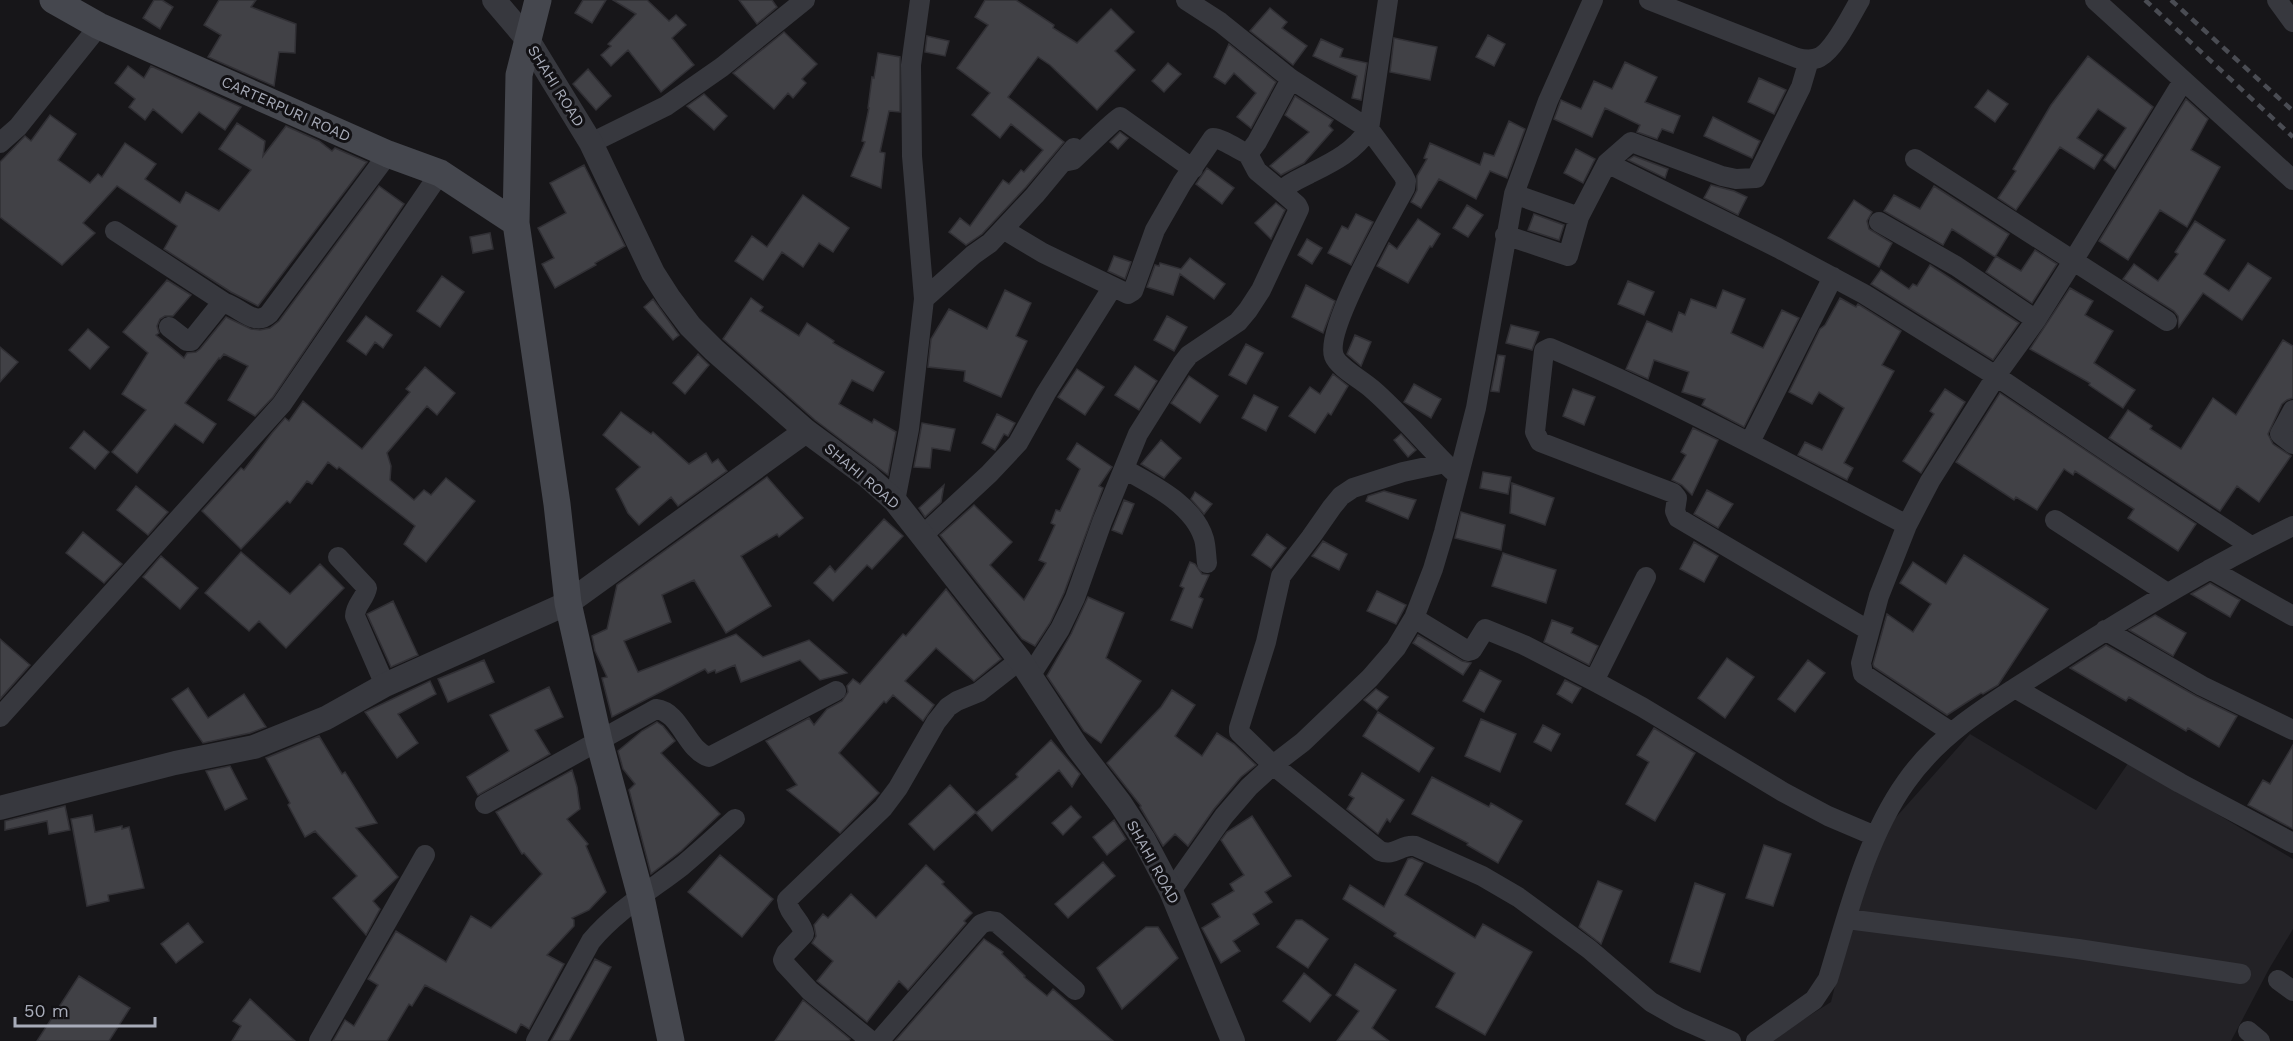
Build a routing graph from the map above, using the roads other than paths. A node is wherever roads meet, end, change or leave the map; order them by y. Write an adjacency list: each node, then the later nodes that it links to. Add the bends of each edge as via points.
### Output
1 (53, 0): 14 (main road, CARTERPURI ROAD)
2 (494, 0): 15 (street, SHAHI ROAD)
3 (538, 0): 15 (main road)
4 (805, 0): 21 (street, via 666,106)
5 (920, 0): 40 (street, via 911,65 912,156)
6 (1186, 0): 17 (street)
7 (1388, 0): 19 (street)
8 (1593, 0): 30 (street, via 1548,101)
9 (1649, 0): 16 (street)
10 (1860, 0): 16 (street, via 1829,51)
11 (2095, 0): 18 (street)
12 (2277, 0): 13 (street)
13 (2293, 22)
14 (99, 26): 20 (street, via 18,127); 22 (main road, CARTERPURI ROAD)
15 (528, 40): 21 (street, SHAHI ROAD); 33 (main road, via 519,75)
16 (1809, 60): 25 (street, via 1802,87 1756,178 1722,176 1631,142)
17 (1291, 79): 19 (street); 23 (street)
18 (2183, 81): 28 (street); 37 (street)
19 (1369, 129): 29 (street, via 1343,156); 51 (street, via 1399,167 1405,188 1362,269 1332,347 1337,362 1387,401)
20 (0, 142)
21 (591, 143): 47 (street, SHAHI ROAD, via 653,273 669,298 714,350)
22 (388, 154): 27 (main road, CARTERPURI ROAD); 41 (street, via 266,317 257,319)
23 (1248, 154): 26 (street, via 1213,138); 29 (street, via 1257,171)
24 (1915, 159): 37 (street)
25 (1607, 163): 31 (street); 38 (street)
26 (1193, 169): 34 (street, via 1120,117 1073,160 1069,154); 39 (street, via 1155,230 1133,291 1128,294)
27 (440, 173): 33 (main road, CARTERPURI ROAD); 73 (street, via 282,404)
28 (2293, 180)
29 (1281, 191): 50 (street, via 1299,209 1261,290 1238,322 1197,348 1182,364 1138,434)
30 (1514, 194): 31 (street); 36 (street)
31 (1579, 217): 36 (street, via 1568,256)
32 (1879, 222): 42 (street)
33 (516, 223): 63 (main road)
34 (1003, 229): 39 (street); 40 (street)
35 (115, 231): 41 (street)
36 (1505, 235): 51 (street, via 1476,408)
37 (2073, 261): 42 (street); 43 (street)
38 (1833, 277): 45 (street); 48 (street)
39 (1112, 288): 56 (street, via 1018,443)
40 (924, 299): 52 (street, via 909,429)
41 (225, 303): 44 (street, via 190,341)
42 (2036, 320): 45 (street)
43 (2168, 321)
44 (169, 327)
45 (1996, 376): 54 (street); 57 (street)
46 (2293, 410): 49 (street, via 2280,434)
47 (806, 431): 52 (street, SHAHI ROAD); 63 (street)
48 (1750, 442): 54 (street); 66 (street, via 1596,368 1550,348 1544,351 1535,432 1540,442 1673,493 1678,518)
49 (2293, 444)
50 (1124, 469): 59 (street, via 1166,492 1180,505 1204,538); 68 (street, via 1075,598 1060,628)
51 (1451, 469): 65 (street, via 1433,569); 77 (street, via 1403,472 1353,488 1341,496 1285,570 1239,728 1242,737)
52 (895, 501): 56 (street, SHAHI ROAD)
53 (2055, 520): 62 (street)
54 (1907, 525): 66 (street)
55 (2293, 526): 57 (street)
56 (922, 536): 68 (street, SHAHI ROAD)
57 (2251, 546): 60 (street)
58 (338, 557): 70 (street, via 367,588 355,616)
59 (1207, 562)
60 (2210, 569): 62 (street); 64 (street)
61 (1646, 577): 69 (street)
62 (2167, 593): 67 (street)
63 (568, 603): 70 (street); 76 (main road)
64 (2293, 616)
65 (1414, 618): 69 (street, via 1468,651 1482,631 1491,630); 77 (street, via 1370,678)
66 (1868, 630): 75 (street, via 1861,663 1863,674)
67 (2105, 630): 71 (street); 74 (street, via 2202,686)
68 (1025, 668): 84 (street, SHAHI ROAD, via 1120,803); 92 (street, via 948,707 883,808 787,900 804,934 786,953 785,964 810,991)
69 (1594, 681): 81 (street, via 1783,792)
70 (385, 685): 79 (street, via 326,718 254,747)
71 (2015, 688): 75 (street); 82 (street)
72 (836, 692): 76 (street, via 714,756 701,753 662,710 650,711)
73 (0, 717)
74 (2293, 730)
75 (1951, 732): 81 (street, via 1905,782)
76 (599, 741): 78 (street); 85 (main road)
77 (1273, 765): 84 (street, via 1224,816); 95 (street, via 1380,851 1391,853 1415,846 1482,876 1554,922 1651,1002)
78 (485, 804)
79 (0, 808)
80 (735, 819): 85 (street)
81 (1875, 836): 86 (street)
82 (2293, 843)
83 (424, 855): 89 (street)
84 (1172, 891): 94 (street, SHAHI ROAD)
85 (641, 897): 90 (street, via 591,941); 91 (main road)
86 (1847, 919): 87 (street); 96 (street, via 1821,992)
87 (2241, 974)
88 (1075, 990): 93 (street, via 996,922 989,921 981,924)
89 (319, 1041)
90 (536, 1041)
91 (671, 1041)
92 (871, 1041)
93 (879, 1041)
94 (1233, 1041)
95 (1731, 1041)
96 (1756, 1041)

